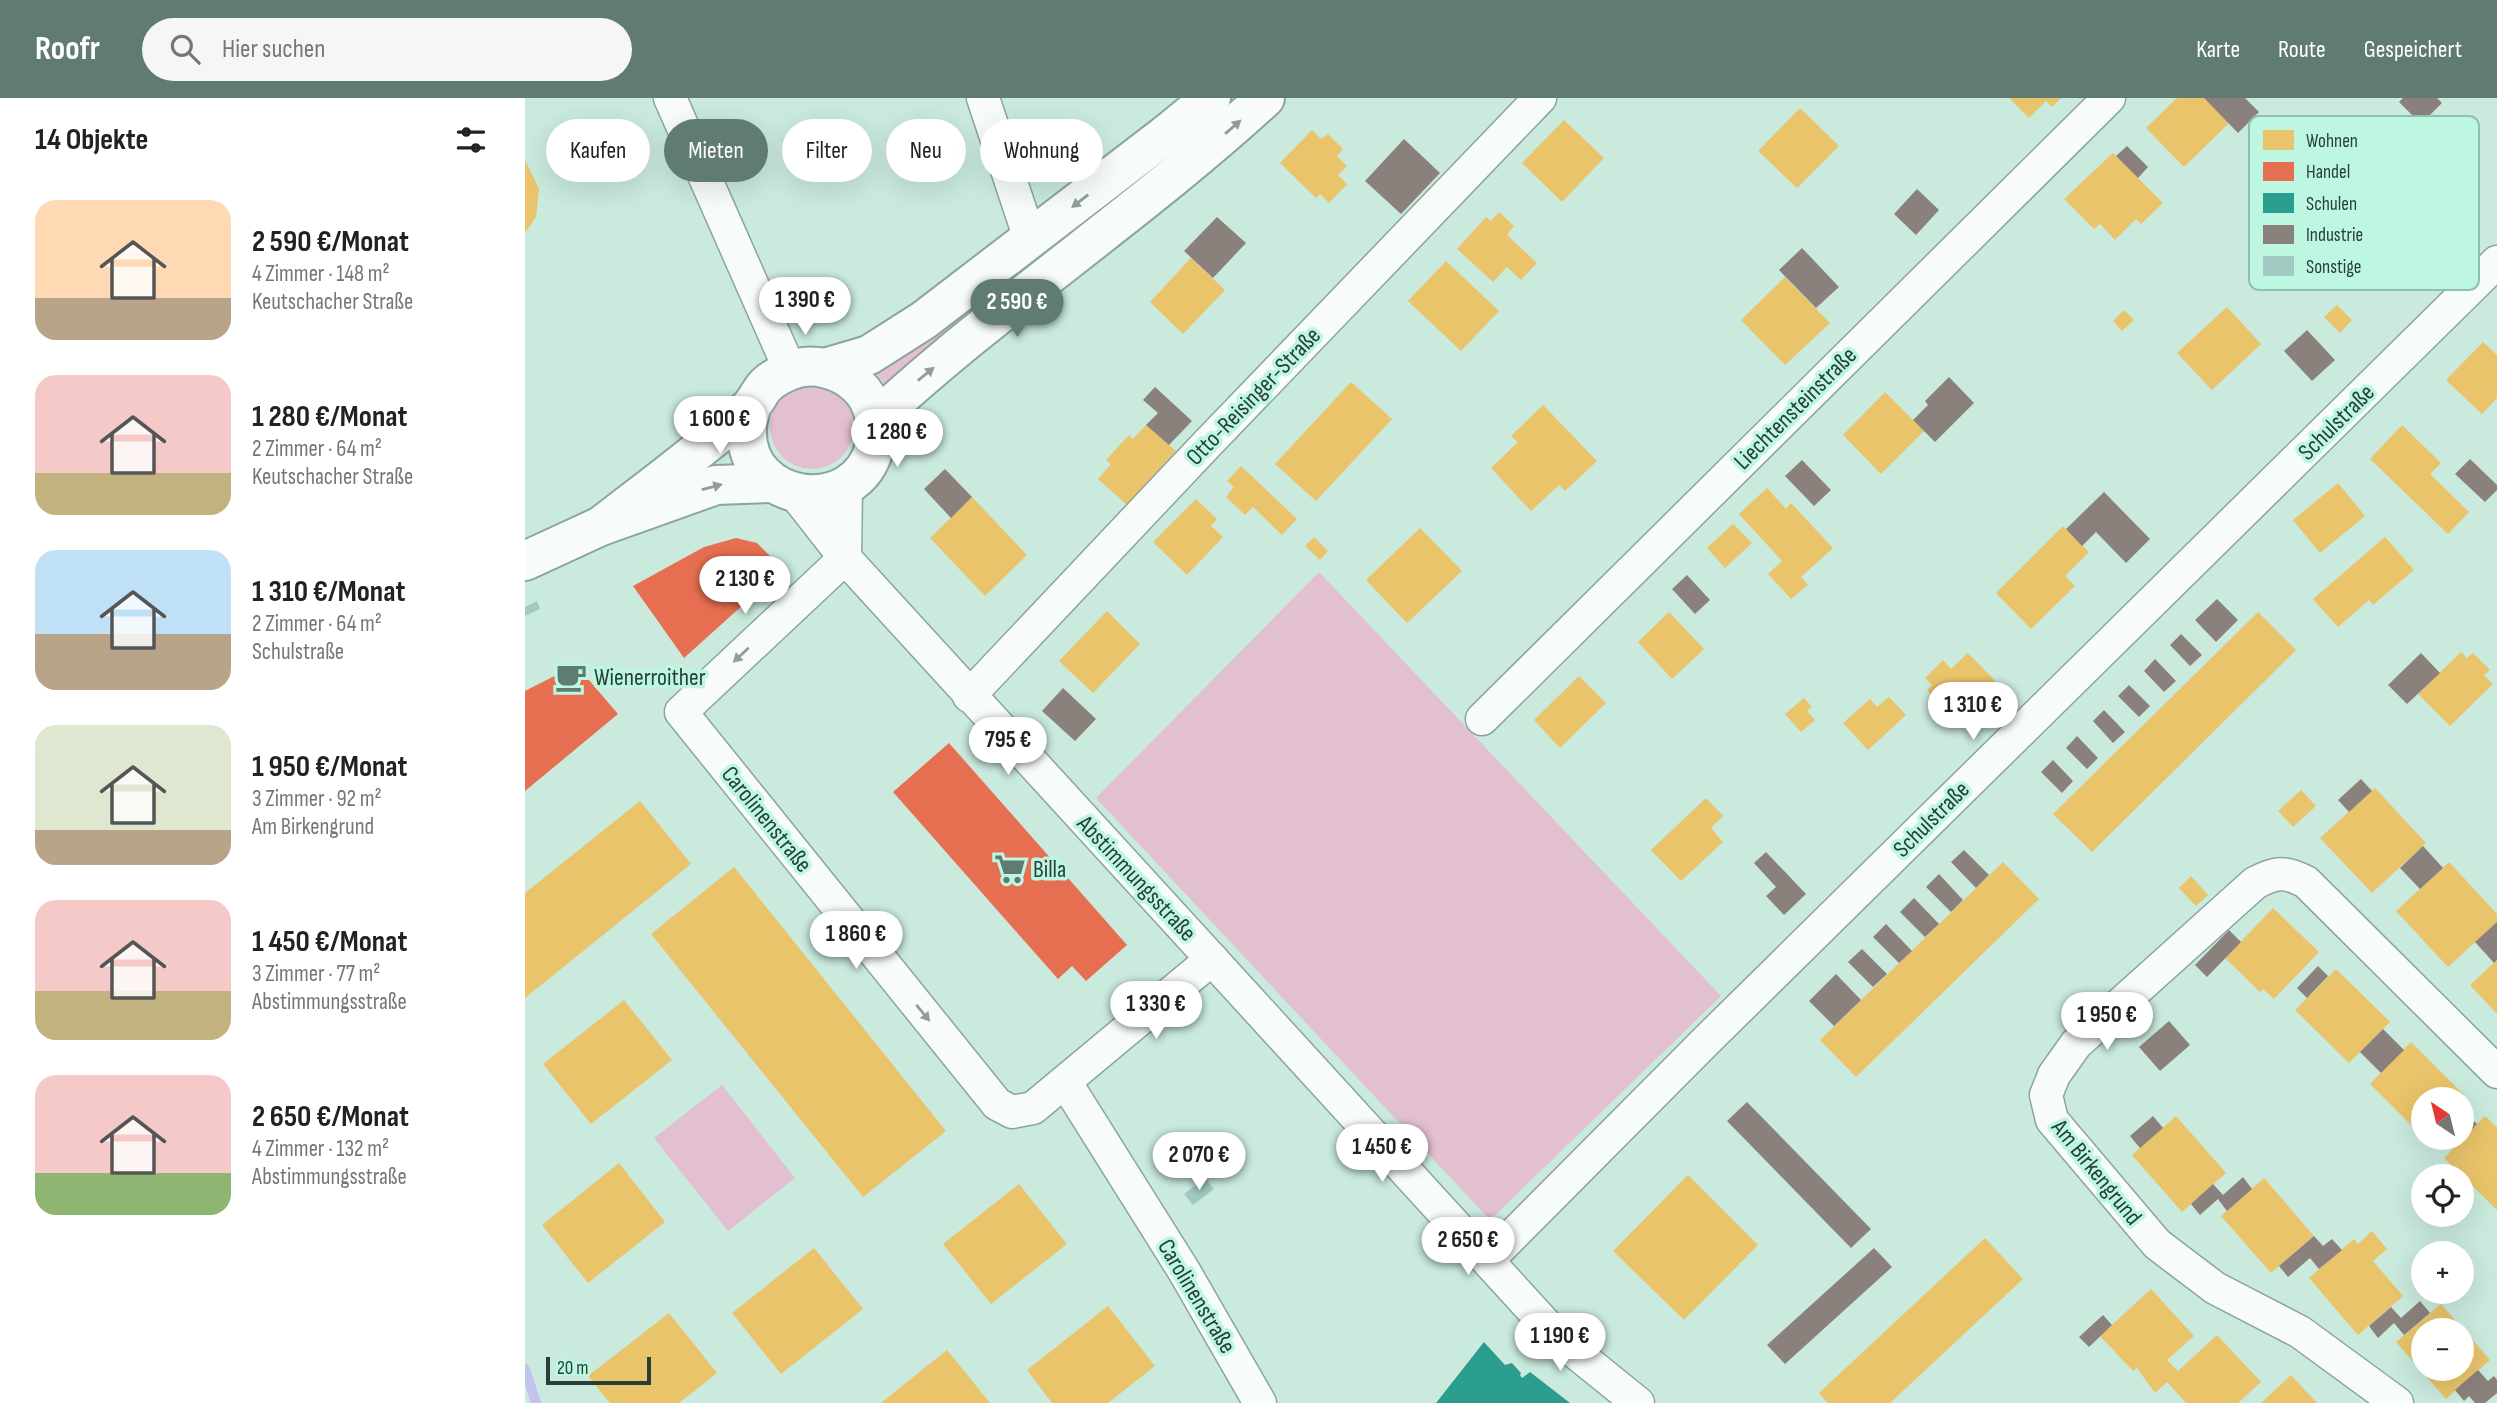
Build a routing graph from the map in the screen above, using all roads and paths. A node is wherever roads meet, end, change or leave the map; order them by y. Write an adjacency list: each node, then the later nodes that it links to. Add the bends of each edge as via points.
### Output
1 (670, 98): 11 (street)
2 (983, 98): 7 (street)
3 (1211, 98): 7 (main road, one-way to 7)
4 (1265, 98): 13 (main road, one-way to 4)
5 (1539, 98): 19 (street, Otto-Reisinger-Straße)
6 (2109, 98): 20 (street, Liechtensteinstraße)
7 (1030, 239): 11 (main road, via 924,320 869,355)
8 (2497, 262): 9 (street, Schulstraße)
9 (2479, 280)
10 (2469, 290): 24 (street, Schulstraße)
11 (807, 369): 12 (main road, via 766,384); 13 (main road, via 843,374 858,386)
12 (751, 407): 15 (main road, via 749,448 757,467); 16 (main road)
13 (875, 419): 14 (main road, via 875,445 864,468)
14 (846, 486): 15 (main road, via 822,495); 17 (street)
15 (784, 488): 16 (main road, one-way to 15, via 716,485); 17 (street, Abstimmungsstraße)
16 (601, 526): 18 (main road)
17 (845, 558): 19 (street, Abstimmungsstraße); 23 (street, Carolinenstraße, one-way to 23, via 681,712 997,1104 1012,1112 1033,1108)
18 (525, 561)
19 (969, 696): 21 (street, Abstimmungsstraße)
20 (1482, 719)
21 (1212, 959): 23 (street, Carolinenstraße); 24 (street, Abstimmungsstraße)
22 (2497, 1072): 27 (street, Am Birkengrund, via 2306,882 2274,873 2255,883 2076,1044 2046,1095 2052,1120 2157,1244 2215,1288 2300,1332)
23 (1066, 1083): 25 (street, Carolinenstraße)
24 (1488, 1260): 26 (street, Abstimmungsstraße, via 1560,1340)
25 (1260, 1403)
26 (1638, 1403)
27 (2397, 1403)

